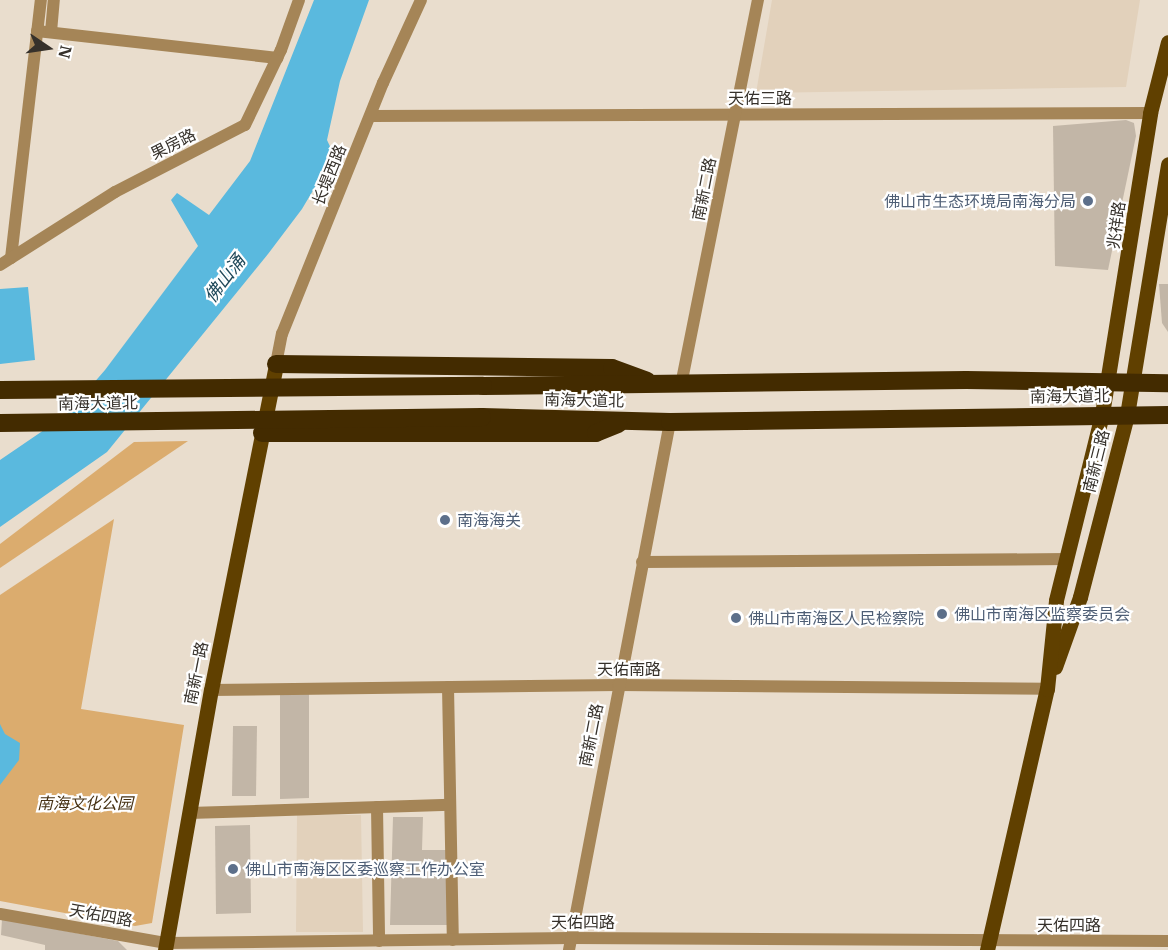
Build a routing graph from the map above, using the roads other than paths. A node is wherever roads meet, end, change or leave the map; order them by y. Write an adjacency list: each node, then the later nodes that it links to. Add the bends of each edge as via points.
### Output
1 (41, 0): 6 (street)
2 (54, 0): 7 (street)
3 (299, 0): 9 (street, 果房路)
4 (421, 0): 12 (street, 长堤西路)
5 (758, 0): 11 (street, 南新二路)
6 (37, 31): 7 (street); 15 (street)
7 (51, 32): 9 (street)
8 (1168, 42): 10 (main road, 兆祥路)
9 (277, 58): 15 (street, 果房路, via 245,125 115,192)
10 (1150, 113): 11 (street, 天佑三路); 18 (main road, 兆祥路)
11 (736, 114): 12 (street, 天佑三路); 22 (street, 南新二路)
12 (371, 116): 17 (street, 长堤西路, via 282,334)
13 (1168, 165): 14 (main road, 南新三路)
14 (1162, 229): 19 (main road, 南新三路)
15 (11, 258): 16 (street, 果房路)
16 (0, 265)
17 (276, 364): 21 (highway, via 612,368); 30 (main road, 南新一路)
18 (1108, 383): 19 (highway, 南海大道北); 22 (highway, 南海大道北, via 966,380); 24 (main road, 兆祥路)
19 (1132, 383): 20 (highway, 南海大道北); 25 (main road, 南新三路)
20 (1168, 383)
21 (657, 385): 22 (highway, 南海大道北); 23 (highway, 南海大道北, bridge)
22 (681, 385)
23 (0, 390)
24 (1102, 414): 25 (highway, 南海大道北); 28 (highway, 南海大道北); 31 (main road, 南新三路)
25 (1127, 415): 26 (highway, 南海大道北); 35 (main road, 南新三路, via 1080,597)
26 (1168, 415)
27 (627, 421): 28 (highway, 南海大道北); 29 (highway, 南海大道北, bridge, via 482,417); 30 (highway, via 596,433)
28 (670, 422): 32 (street, 南新二路)
29 (0, 423)
30 (262, 433): 36 (main road, 南新一路)
31 (1067, 559): 32 (street); 35 (main road, 南新三路, via 1056,600)
32 (642, 562): 33 (street, 南新二路)
33 (618, 685): 34 (street, 天佑南路); 35 (street, 天佑南路); 44 (street, 南新二路)
34 (448, 687): 36 (street, 天佑南路); 37 (street)
35 (1047, 689): 46 (main road, 南新三路)
36 (211, 690): 39 (main road, 南新一路)
37 (450, 805): 38 (street); 41 (street)
38 (377, 807): 39 (street); 42 (street)
39 (189, 813): 47 (main road, 南新一路)
40 (0, 914): 47 (street, 天佑四路)
41 (453, 940): 42 (street, 天佑四路); 44 (street, 天佑四路)
42 (379, 941): 47 (street, 天佑四路)
43 (1168, 941): 46 (street, 天佑四路)
44 (570, 944): 45 (street, 天佑四路)
45 (728, 945): 46 (street, 天佑四路)
46 (988, 946)
47 (166, 947)

